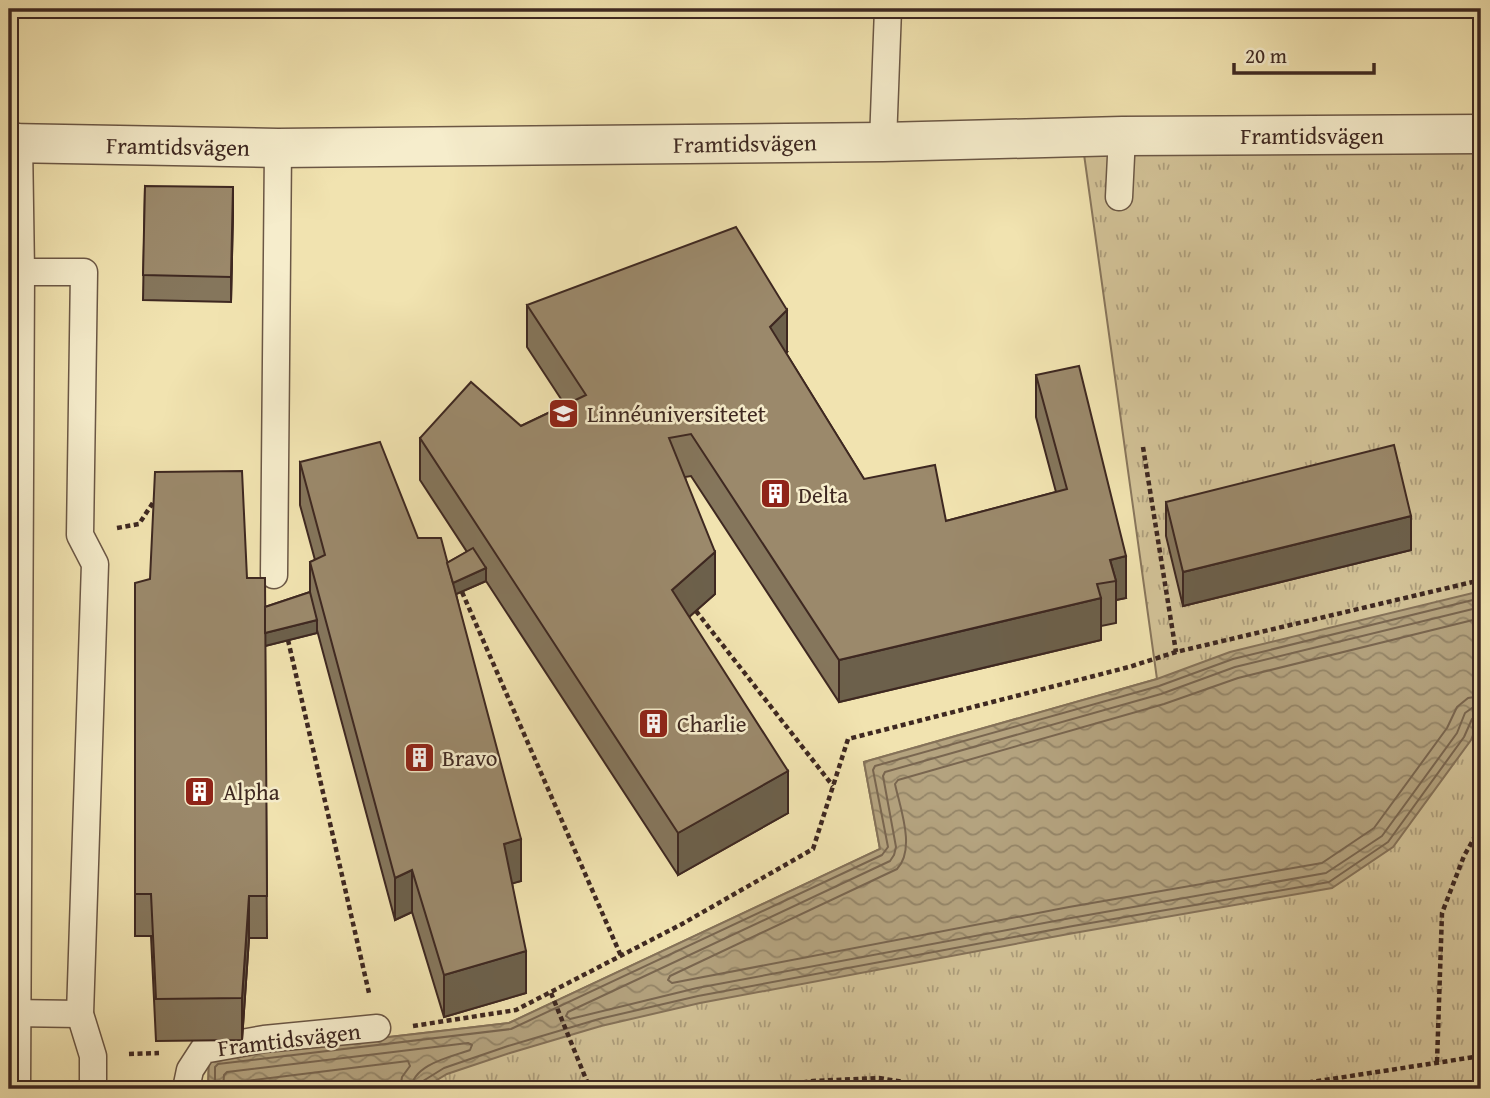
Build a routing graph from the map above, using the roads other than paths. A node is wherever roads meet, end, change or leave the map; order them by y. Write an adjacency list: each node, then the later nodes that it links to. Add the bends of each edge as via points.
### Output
1 (888, 9): 4 (lane)
2 (1481, 134): 3 (street, Framtidsvägen)
3 (1122, 136): 4 (street, Framtidsvägen); 7 (lane)
4 (883, 142): 6 (street, Framtidsvägen)
5 (11, 143): 6 (street, Framtidsvägen); 8 (street)
6 (278, 148): 9 (lane)
7 (1119, 197)
8 (15, 272): 10 (street); 11 (lane, via 84,272 80,535 95,564)
9 (274, 575)
10 (11, 1013): 11 (lane); 13 (street)
11 (80, 1014): 14 (lane, via 93,1055)
12 (377, 1028): 15 (lane, Framtidsvägen, via 264,1039 203,1051 190,1070)
13 (11, 1089)
14 (93, 1089)
15 (186, 1089)

